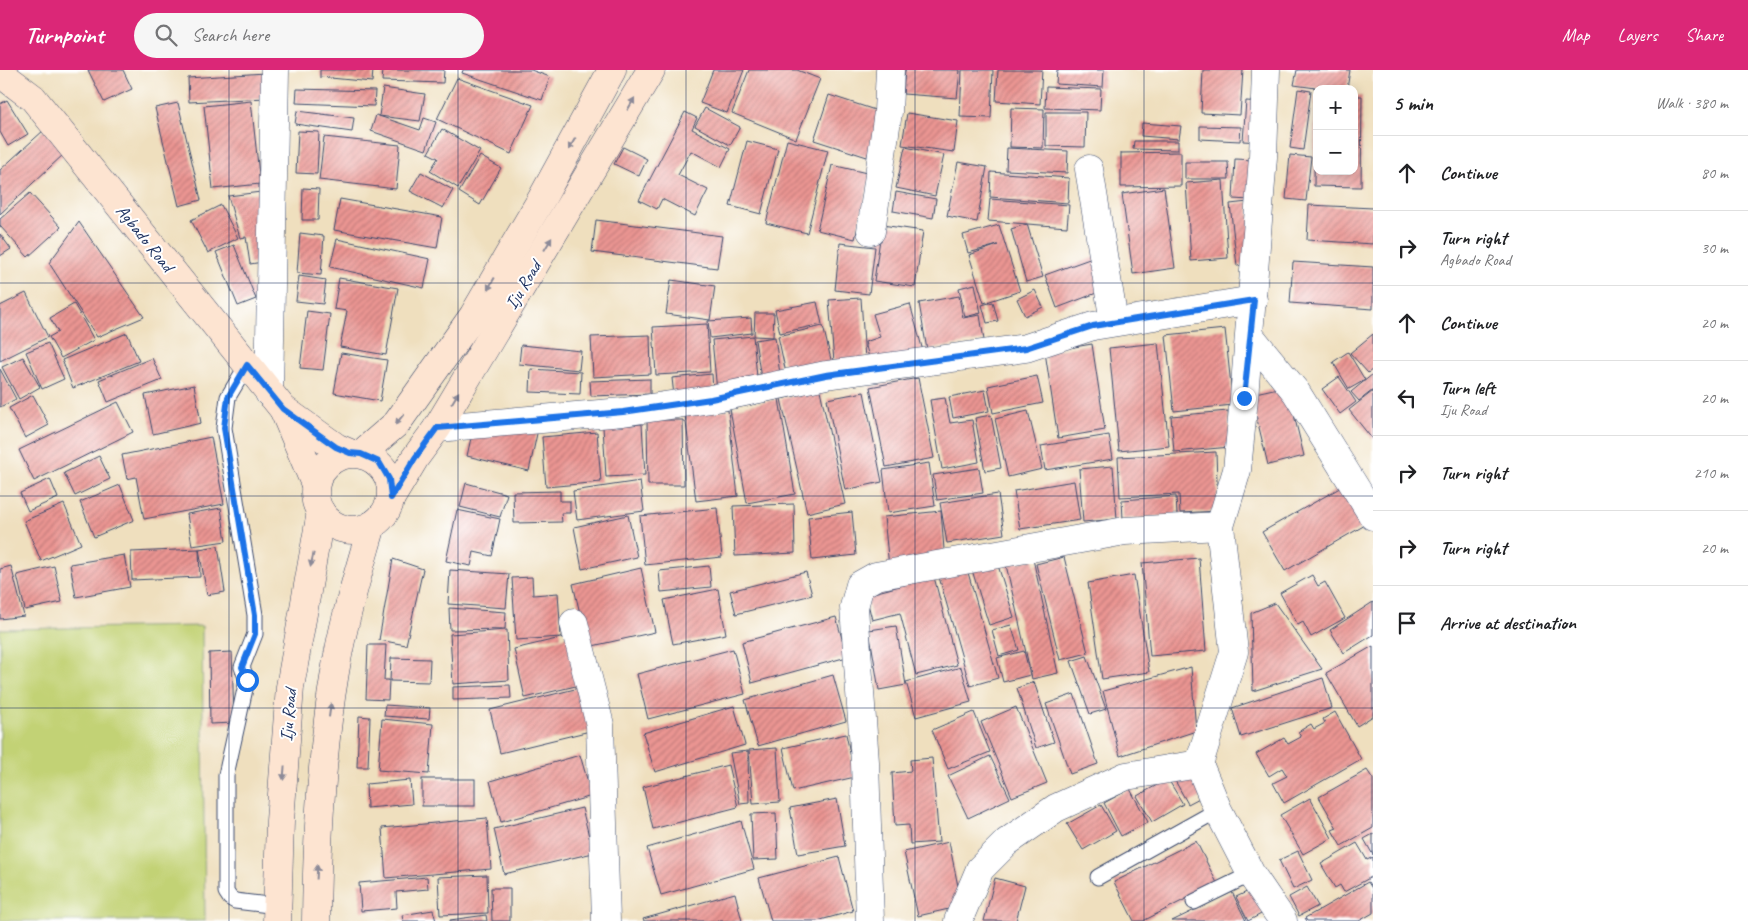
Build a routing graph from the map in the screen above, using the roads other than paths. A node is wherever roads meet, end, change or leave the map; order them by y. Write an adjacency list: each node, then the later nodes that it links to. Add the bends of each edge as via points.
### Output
1 (18, 70): 8 (street)
2 (275, 70): 15 (street)
3 (612, 70): 17 (main road, Iju Road, one-way to 17, via 473,316 397,423)
4 (651, 70): 16 (main road, Iju Road, one-way to 4)
5 (890, 70): 10 (street, via 888,112)
6 (1266, 70): 11 (street)
7 (0, 73): 8 (main road, Agbado Road)
8 (32, 98): 14 (main road, Agbado Road)
9 (1089, 169): 12 (street)
10 (871, 231)
11 (1254, 300): 12 (street); 13 (street)
12 (1114, 322): 16 (street, via 1026,348 826,375 711,399 623,412)
13 (1250, 336): 21 (street, via 1296,392); 23 (street, via 1237,470)
14 (247, 365): 15 (main road, Agbado Road); 30 (lane, via 228,397 224,428 255,615 255,634 242,667 247,680 226,775 226,892 235,901)
15 (276, 401): 17 (main road, Agbado Road, via 336,447); 18 (main road, Agbado Road)
16 (437, 428): 19 (main road, Iju Road)
17 (356, 454): 18 (main road, via 334,458 322,469); 19 (main road, via 379,462 389,479)
18 (315, 484): 20 (main road, via 315,499)
19 (391, 498): 22 (main road, via 381,518)
20 (321, 512): 22 (main road, via 343,529 358,530); 30 (main road, Iju Road, one-way to 30, via 290,687)
21 (1373, 516)
22 (372, 525): 31 (main road, one-way to 22, via 324,753 335,672 348,607)
23 (1220, 526): 25 (street, via 1234,652); 33 (street, via 1124,531 876,576 860,584 854,607 865,762)
24 (574, 623): 32 (street, via 600,725)
25 (1199, 764): 26 (street); 34 (street, via 1126,776 1056,808 1007,842 980,869)
26 (1218, 810): 27 (street); 28 (lane)
27 (1251, 874): 29 (lane); 35 (street)
28 (1098, 877)
29 (1194, 902)
30 (277, 914)
31 (316, 921)
32 (606, 921)
33 (870, 921)
34 (958, 921)
35 (1283, 921)

